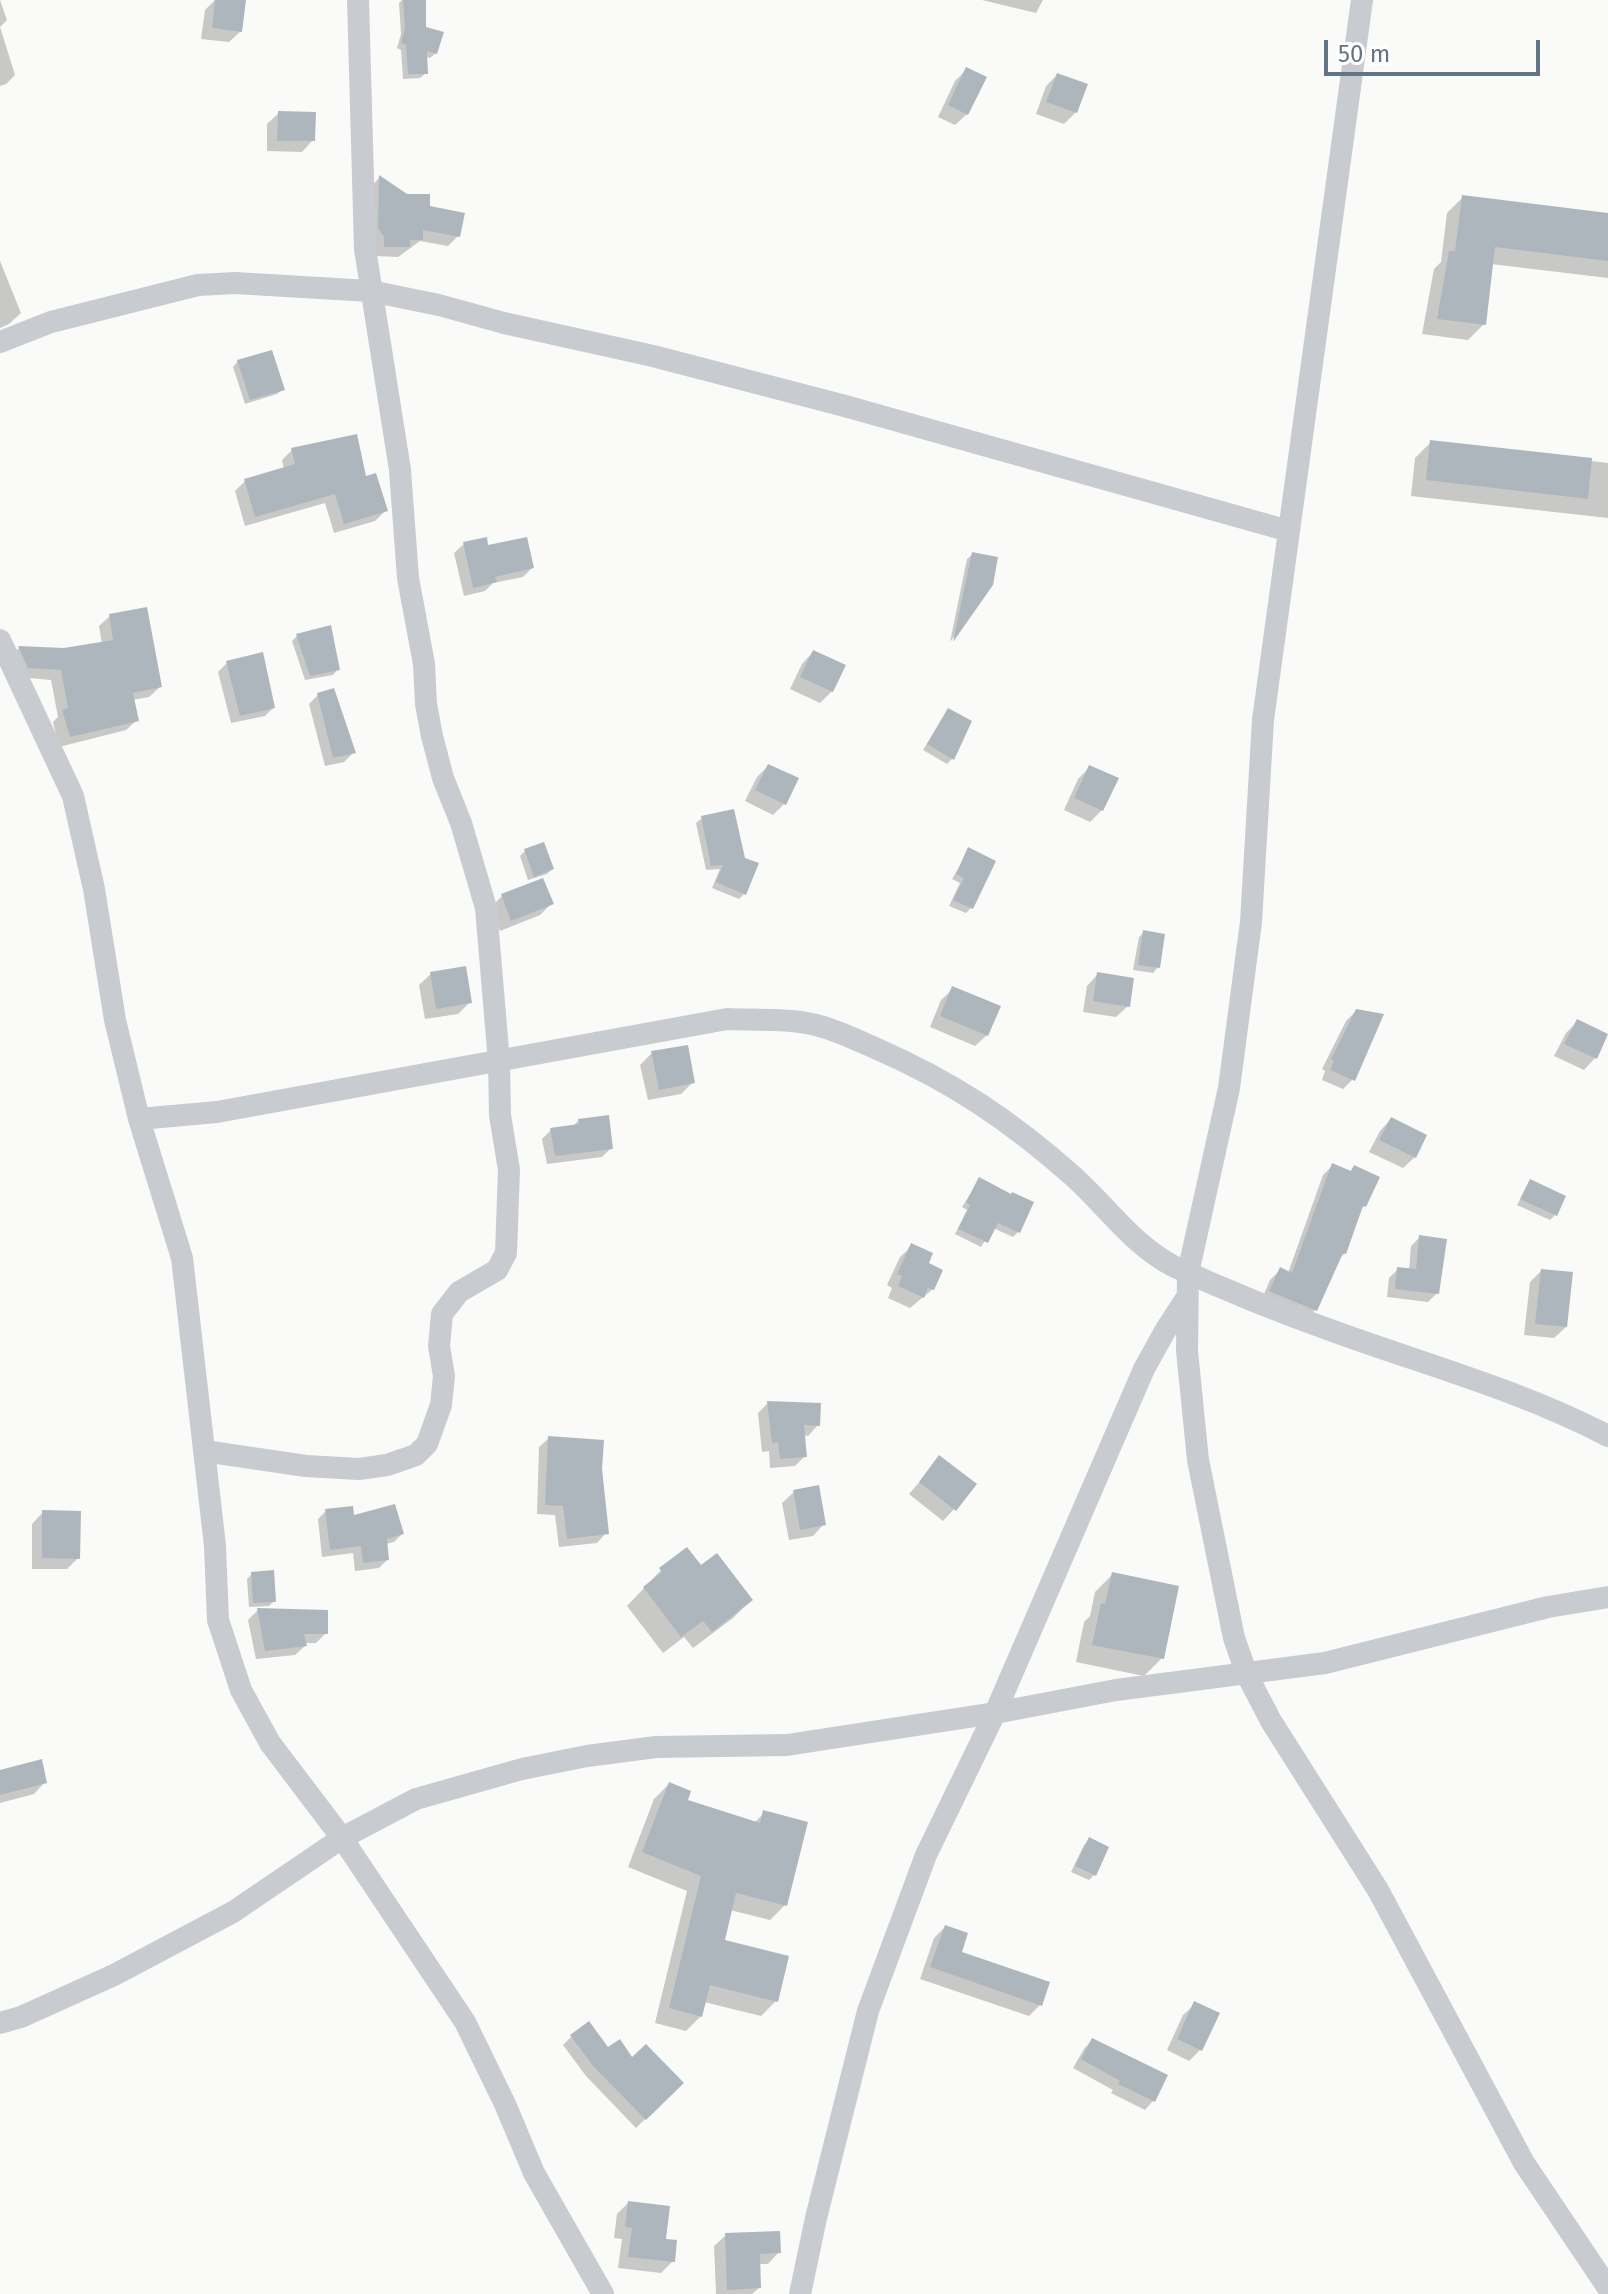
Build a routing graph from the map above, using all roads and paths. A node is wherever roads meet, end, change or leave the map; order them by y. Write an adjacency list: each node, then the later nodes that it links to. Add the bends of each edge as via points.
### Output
1 (358, 0): 3 (street, via 361,195)
2 (1362, 0): 5 (street)
3 (370, 291): 4 (street, via 198,285 51,322); 5 (street, via 845,406); 7 (street, via 400,470 408,578 432,736 486,908)
4 (0, 342)
5 (1289, 531): 9 (street, via 1263,720 1251,922 1229,1088)
6 (0, 640): 8 (street, via 73,796)
7 (499, 1062): 8 (street, via 217,1112); 9 (street, via 727,1019 802,1022 890,1054 961,1090 1027,1136 1156,1257); 12 (street, via 509,1170 506,1253 497,1270 459,1292 442,1314 441,1405 427,1444 416,1455 359,1469)
8 (139, 1119): 12 (street, via 182,1258)
9 (1188, 1273): 10 (street); 11 (street, via 1331,1331 1503,1388)
10 (1187, 1297): 14 (street, via 1198,1460 1234,1638); 15 (street, via 1144,1369)
11 (1608, 1436)
12 (204, 1451): 16 (street, via 218,1620 241,1690 270,1743)
13 (1608, 1597): 14 (street, via 1325,1663)
14 (1247, 1675): 15 (street, via 1116,1690); 18 (street, via 1378,1890 1524,2163)
15 (995, 1713): 16 (street, via 787,1745 656,1747 587,1756 416,1799); 20 (street, via 926,1855 868,2011)
16 (342, 1838): 17 (street, via 233,1912 114,1975); 19 (street, via 465,2022 534,2173)
17 (0, 2023)
18 (1608, 2288)
19 (603, 2294)
20 (800, 2294)

